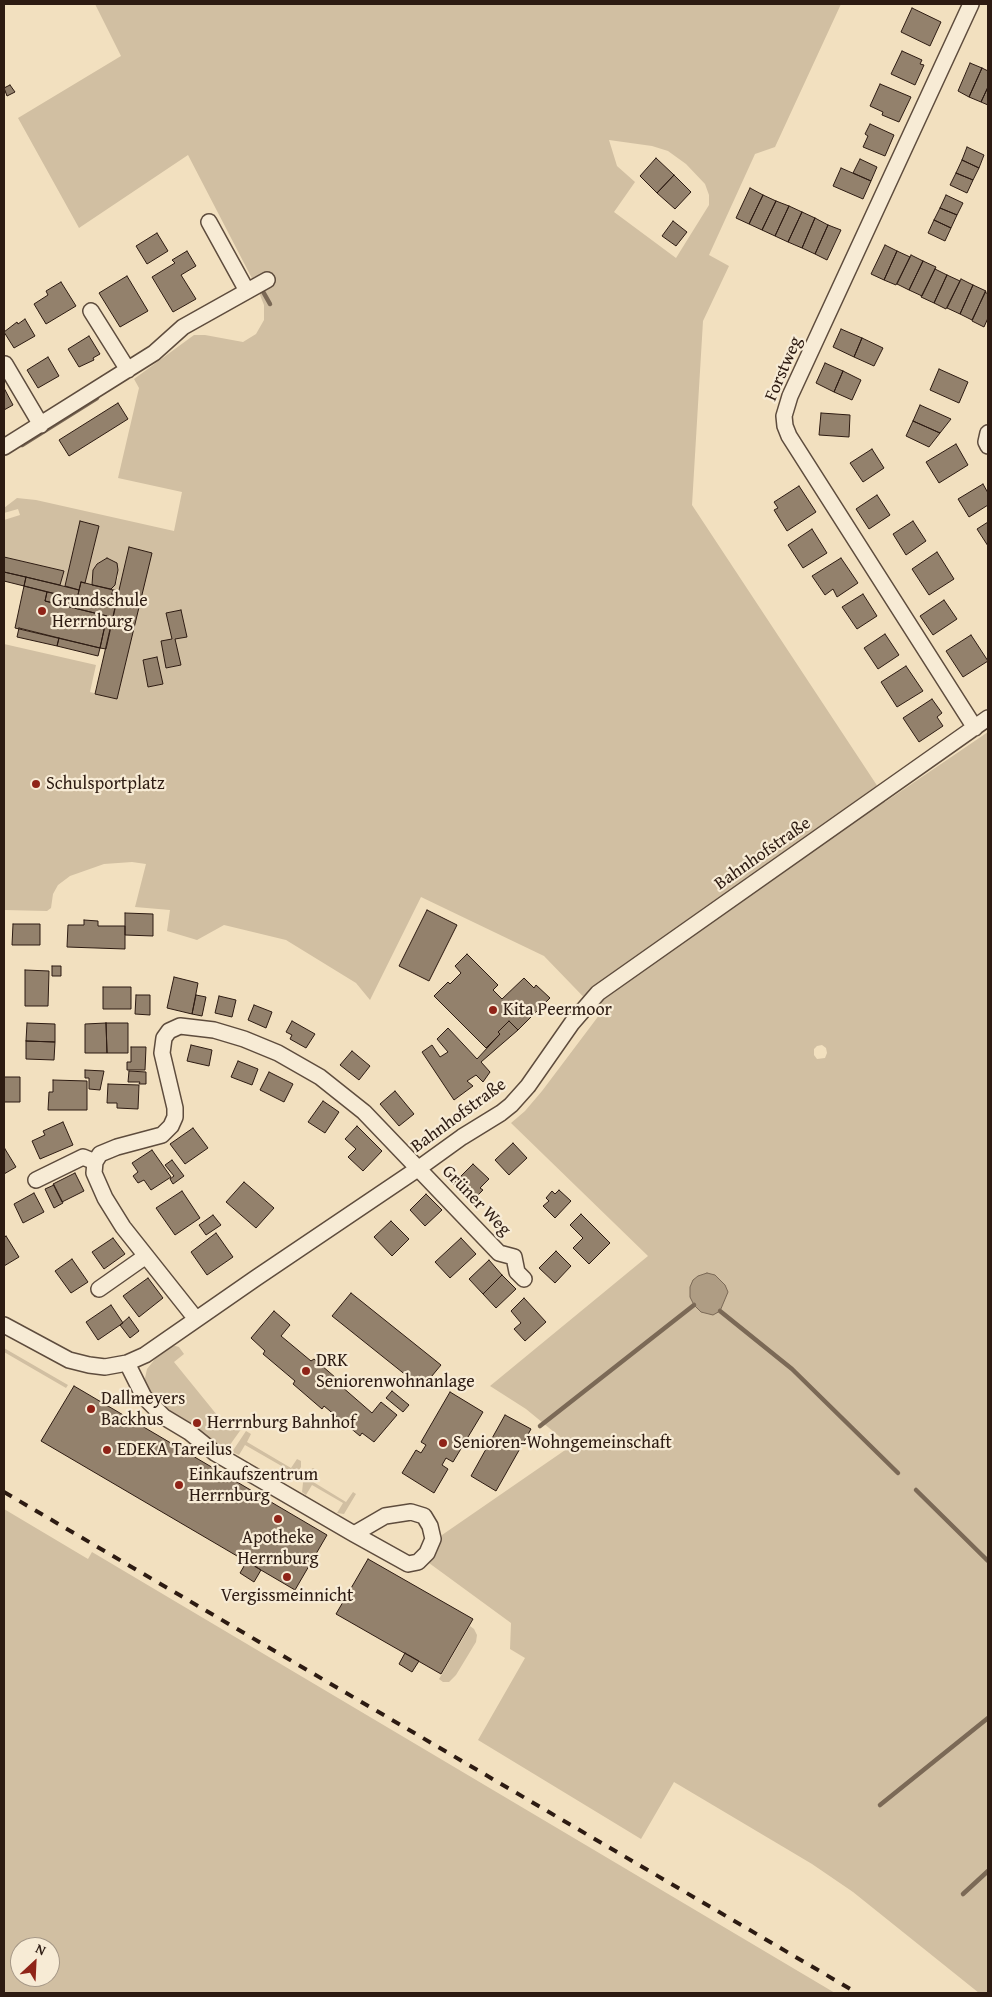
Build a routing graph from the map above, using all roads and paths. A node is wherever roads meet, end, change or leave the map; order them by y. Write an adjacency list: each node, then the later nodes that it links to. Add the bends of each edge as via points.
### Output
1 (971, 4): 13 (street, Forstweg, via 790,396 784,416 789,436)
2 (209, 222): 4 (street)
3 (268, 280): 4 (street)
4 (247, 291): 7 (street, via 183,328)
5 (92, 311): 7 (street)
6 (5, 364): 8 (street)
7 (128, 370): 8 (street)
8 (41, 425): 11 (street)
9 (988, 433): 10 (street)
10 (988, 446)
11 (4, 447)
12 (988, 718): 13 (street, Bahnhofstraße)
13 (975, 728): 15 (street, Bahnhofstraße, via 598,993 511,1105)
14 (96, 1162): 15 (street, Grüner Weg, via 100,1154 108,1150 162,1135 171,1126 175,1108 162,1053 164,1038 169,1031 180,1026 214,1030 244,1040 278,1053 320,1077 364,1112); 16 (street, via 83,1157); 17 (street, via 94,1173 105,1198)
15 (419, 1168): 18 (street, Grüner Weg, via 499,1253 514,1258 517,1272); 20 (street, Bahnhofstraße)
16 (36, 1180)
17 (146, 1256): 19 (street); 20 (street)
18 (524, 1279)
19 (99, 1289)
20 (196, 1319): 22 (street, Bahnhofstraße, via 145,1355)
21 (4, 1325): 22 (street, Bahnhofstraße, via 69,1360 106,1367)
22 (127, 1363): 23 (street, via 144,1397 164,1417 215,1453)
23 (354, 1534): 23 (street, via 385,1516 411,1512 424,1516 433,1540 418,1562 408,1564)

